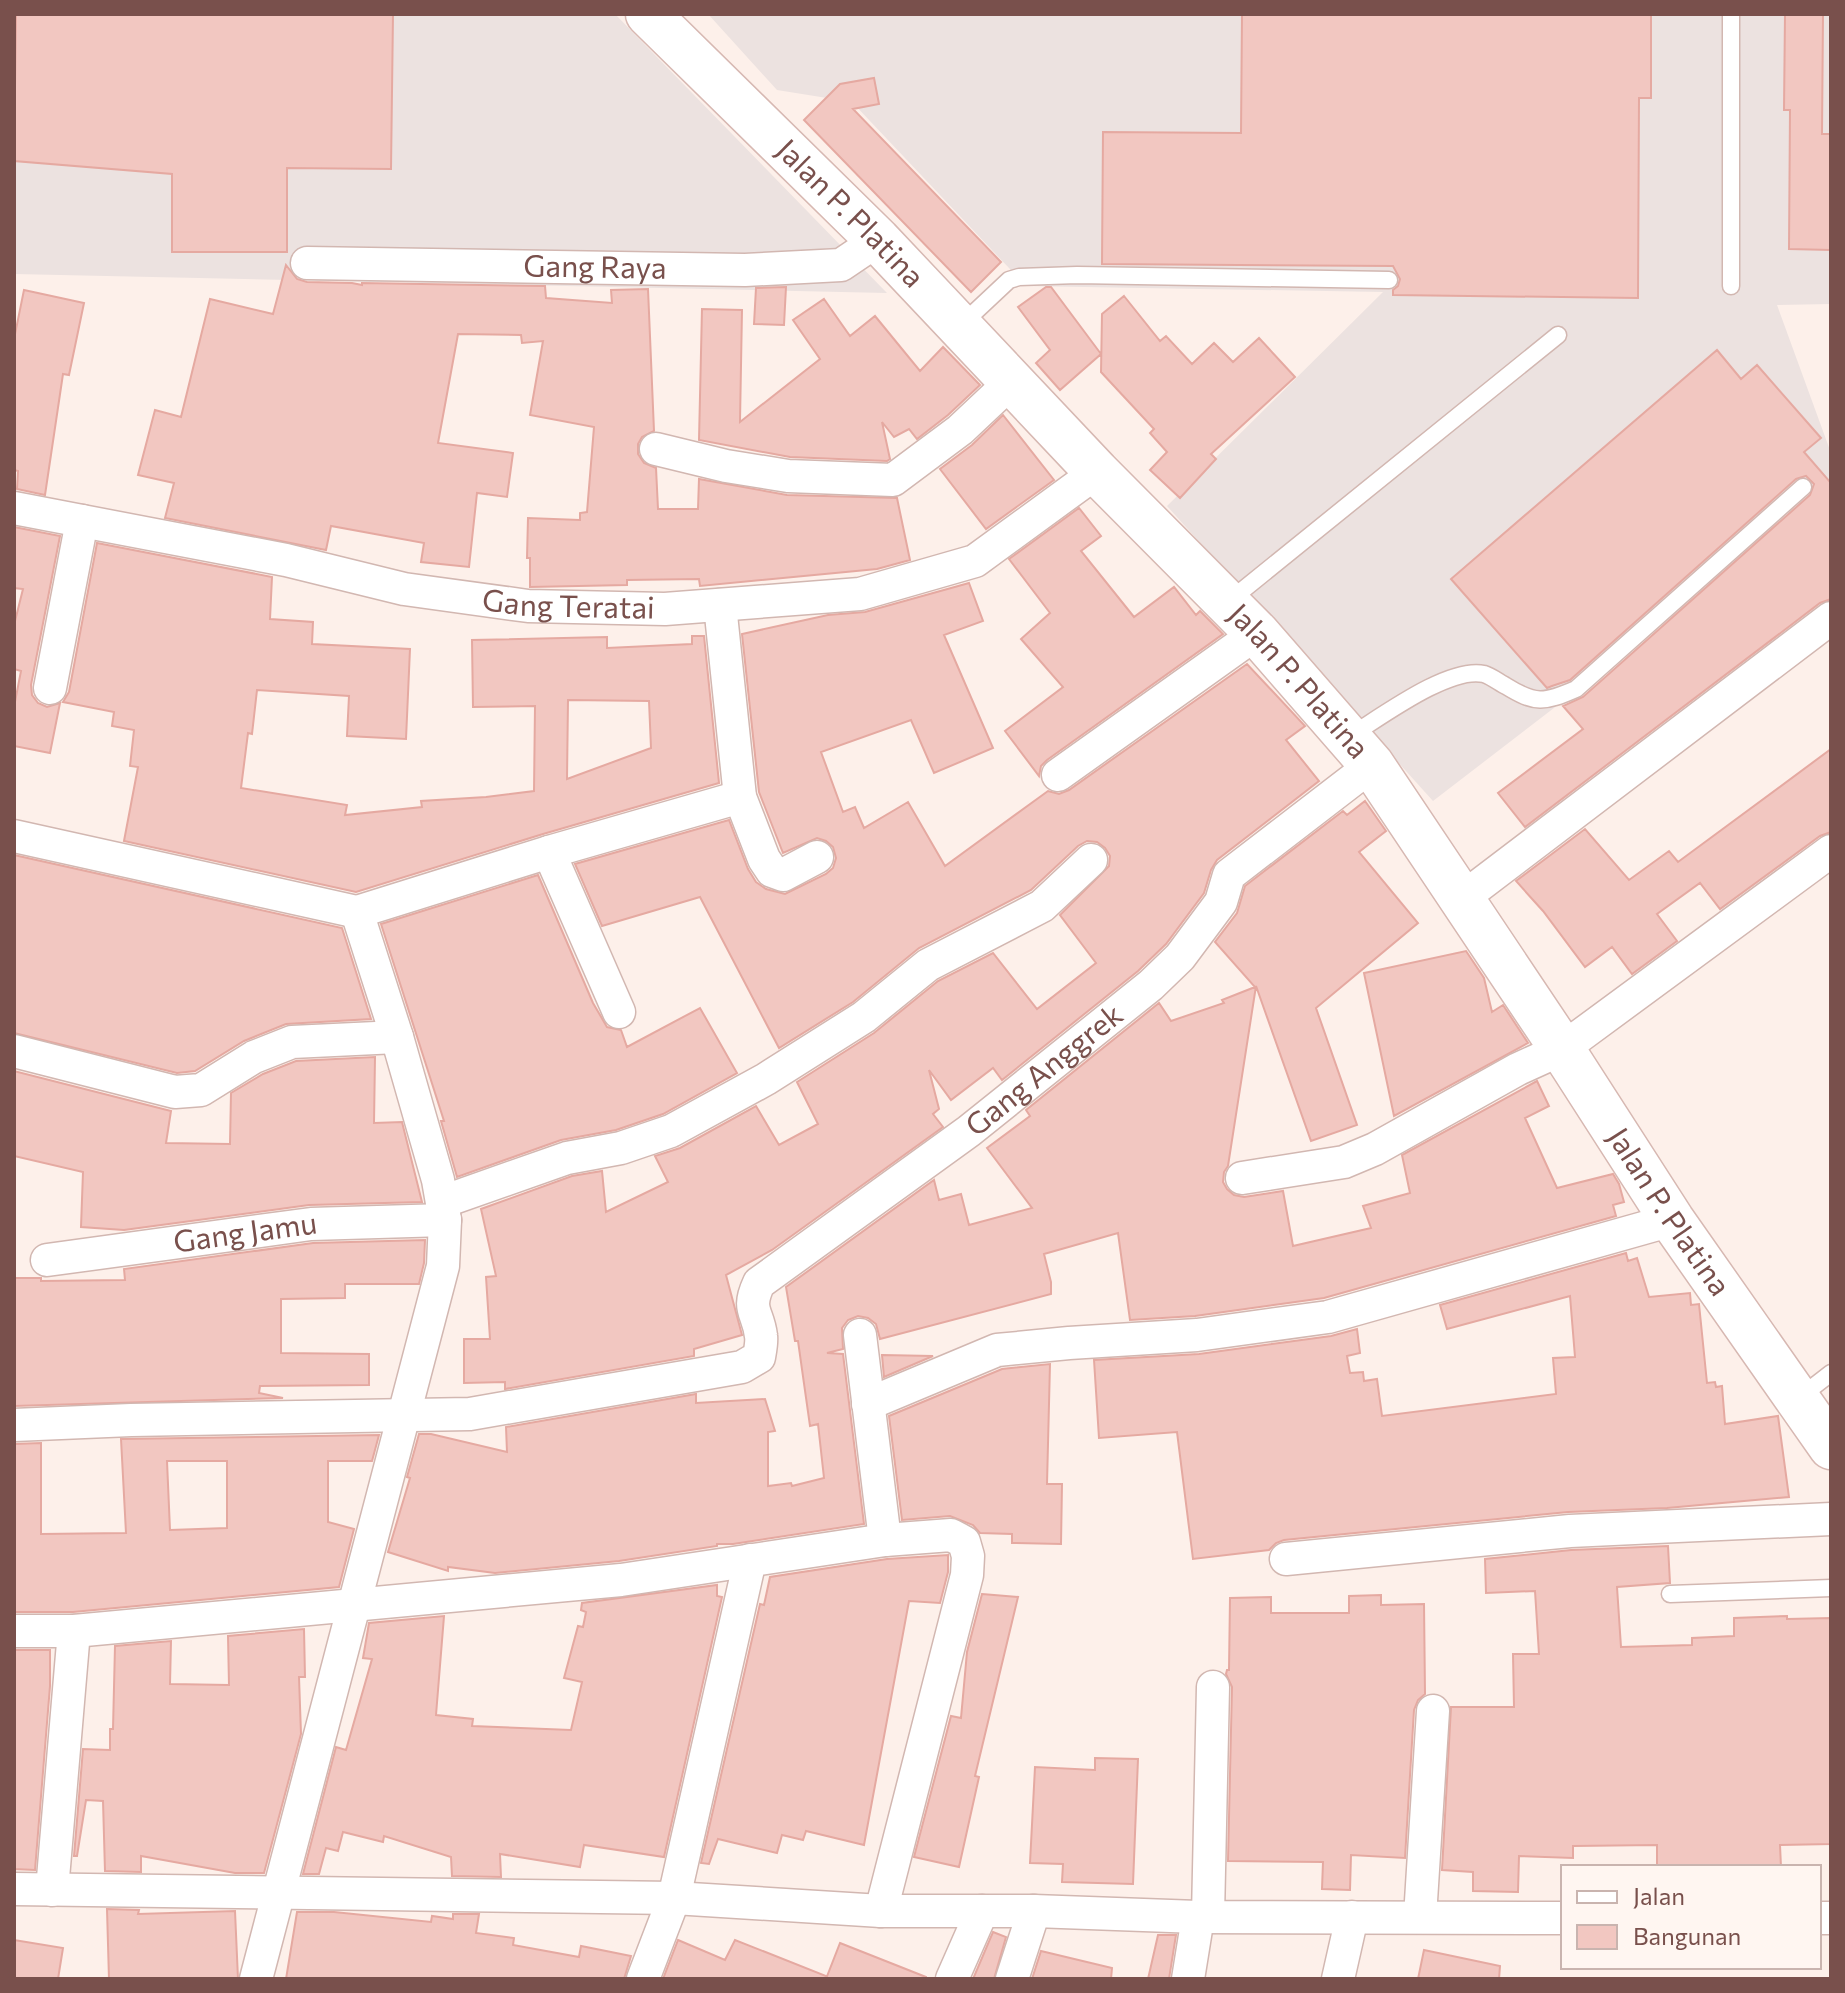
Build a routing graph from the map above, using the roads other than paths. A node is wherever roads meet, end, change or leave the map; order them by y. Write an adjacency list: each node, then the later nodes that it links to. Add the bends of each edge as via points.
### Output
1 (648, 14): 3 (street, Jalan P. Platina)
2 (1731, 14): 6 (lane)
3 (878, 240): 4 (street, Gang Raya, via 841,265 745,270); 7 (street, Jalan P. Platina)
4 (307, 263)
5 (1389, 280): 7 (lane, via 1019,277 1009,280)
6 (1731, 286)
7 (959, 326): 9 (street, Jalan P. Platina)
8 (1558, 335): 15 (lane)
9 (1011, 382): 10 (street, via 960,430 893,480 788,476); 11 (street, Jalan P. Platina)
10 (656, 449)
11 (1097, 472): 15 (street, Jalan P. Platina); 16 (street, Gang Teratai, via 975,561 860,594)
12 (1803, 487): 20 (lane, via 1576,689 1554,699 1527,699 1485,674 1443,680)
13 (14, 508): 14 (street, Gang Teratai)
14 (82, 521): 16 (street, Gang Teratai, via 404,589 512,604 665,609); 19 (street)
15 (1227, 603): 18 (street, Jalan P. Platina)
16 (720, 605): 22 (street)
17 (1831, 618): 28 (street)
18 (1257, 633): 20 (street, Jalan P. Platina); 21 (street)
19 (50, 688)
20 (1360, 751): 28 (street, Jalan P. Platina); 41 (street, Gang Anggrek, via 1229,875 1221,902 1180,957 1151,985 969,1131 759,1283 752,1310 761,1336 759,1357 742,1367 470,1414)
21 (1058, 775)
22 (740, 797): 25 (street); 26 (street, via 772,871 783,875)
23 (14, 836): 29 (street)
24 (1831, 851): 32 (street)
25 (549, 852): 29 (street); 30 (street)
26 (817, 857)
27 (1091, 860): 35 (street, Gang Jamu, via 1042,906 928,965 864,1017 671,1131 567,1158)
28 (1460, 900): 32 (street, Jalan P. Platina)
29 (357, 912): 31 (street)
30 (619, 1012)
31 (397, 1037): 33 (street, via 292,1042 254,1057 201,1090 175,1092); 35 (street)
32 (1562, 1049): 34 (street, via 1344,1162); 36 (street, Jalan P. Platina)
33 (14, 1051)
34 (1242, 1178)
35 (443, 1211): 37 (street, Gang Jamu); 41 (street, via 443,1266)
36 (1672, 1220): 39 (street, Jalan P. Platina); 40 (street, via 1328,1317 1197,1335 997,1350)
37 (47, 1260)
38 (860, 1335): 40 (street)
39 (1815, 1386): 43 (street, Jalan P. Platina)
40 (868, 1404): 45 (street)
41 (404, 1414): 42 (street); 50 (street)
42 (14, 1425)
43 (1831, 1447)
44 (1831, 1519): 46 (street, via 1570,1531)
45 (885, 1540): 47 (street); 59 (street, via 951,1535 964,1542 968,1556)
46 (1286, 1559)
47 (750, 1560): 50 (street, via 621,1580); 58 (street)
48 (1831, 1588): 49 (lane)
49 (1670, 1594)
50 (354, 1604): 52 (street); 57 (street)
51 (14, 1631): 52 (street)
52 (74, 1631): 56 (street)
53 (1213, 1687): 62 (street)
54 (1433, 1711): 64 (street)
55 (14, 1889): 56 (street)
56 (52, 1890): 57 (street)
57 (277, 1895): 58 (street); 66 (street)
58 (674, 1898): 59 (street); 67 (street)
59 (881, 1911): 60 (street)
60 (982, 1911): 61 (street); 68 (street)
61 (1034, 1911): 62 (street); 69 (street)
62 (1203, 1916): 63 (street); 70 (street)
63 (1352, 1917): 64 (street); 71 (street)
64 (1420, 1917): 65 (street)
65 (1561, 1918)
66 (256, 1979)
67 (643, 1979)
68 (952, 1979)
69 (1012, 1979)
70 (1188, 1979)
71 (1338, 1979)

